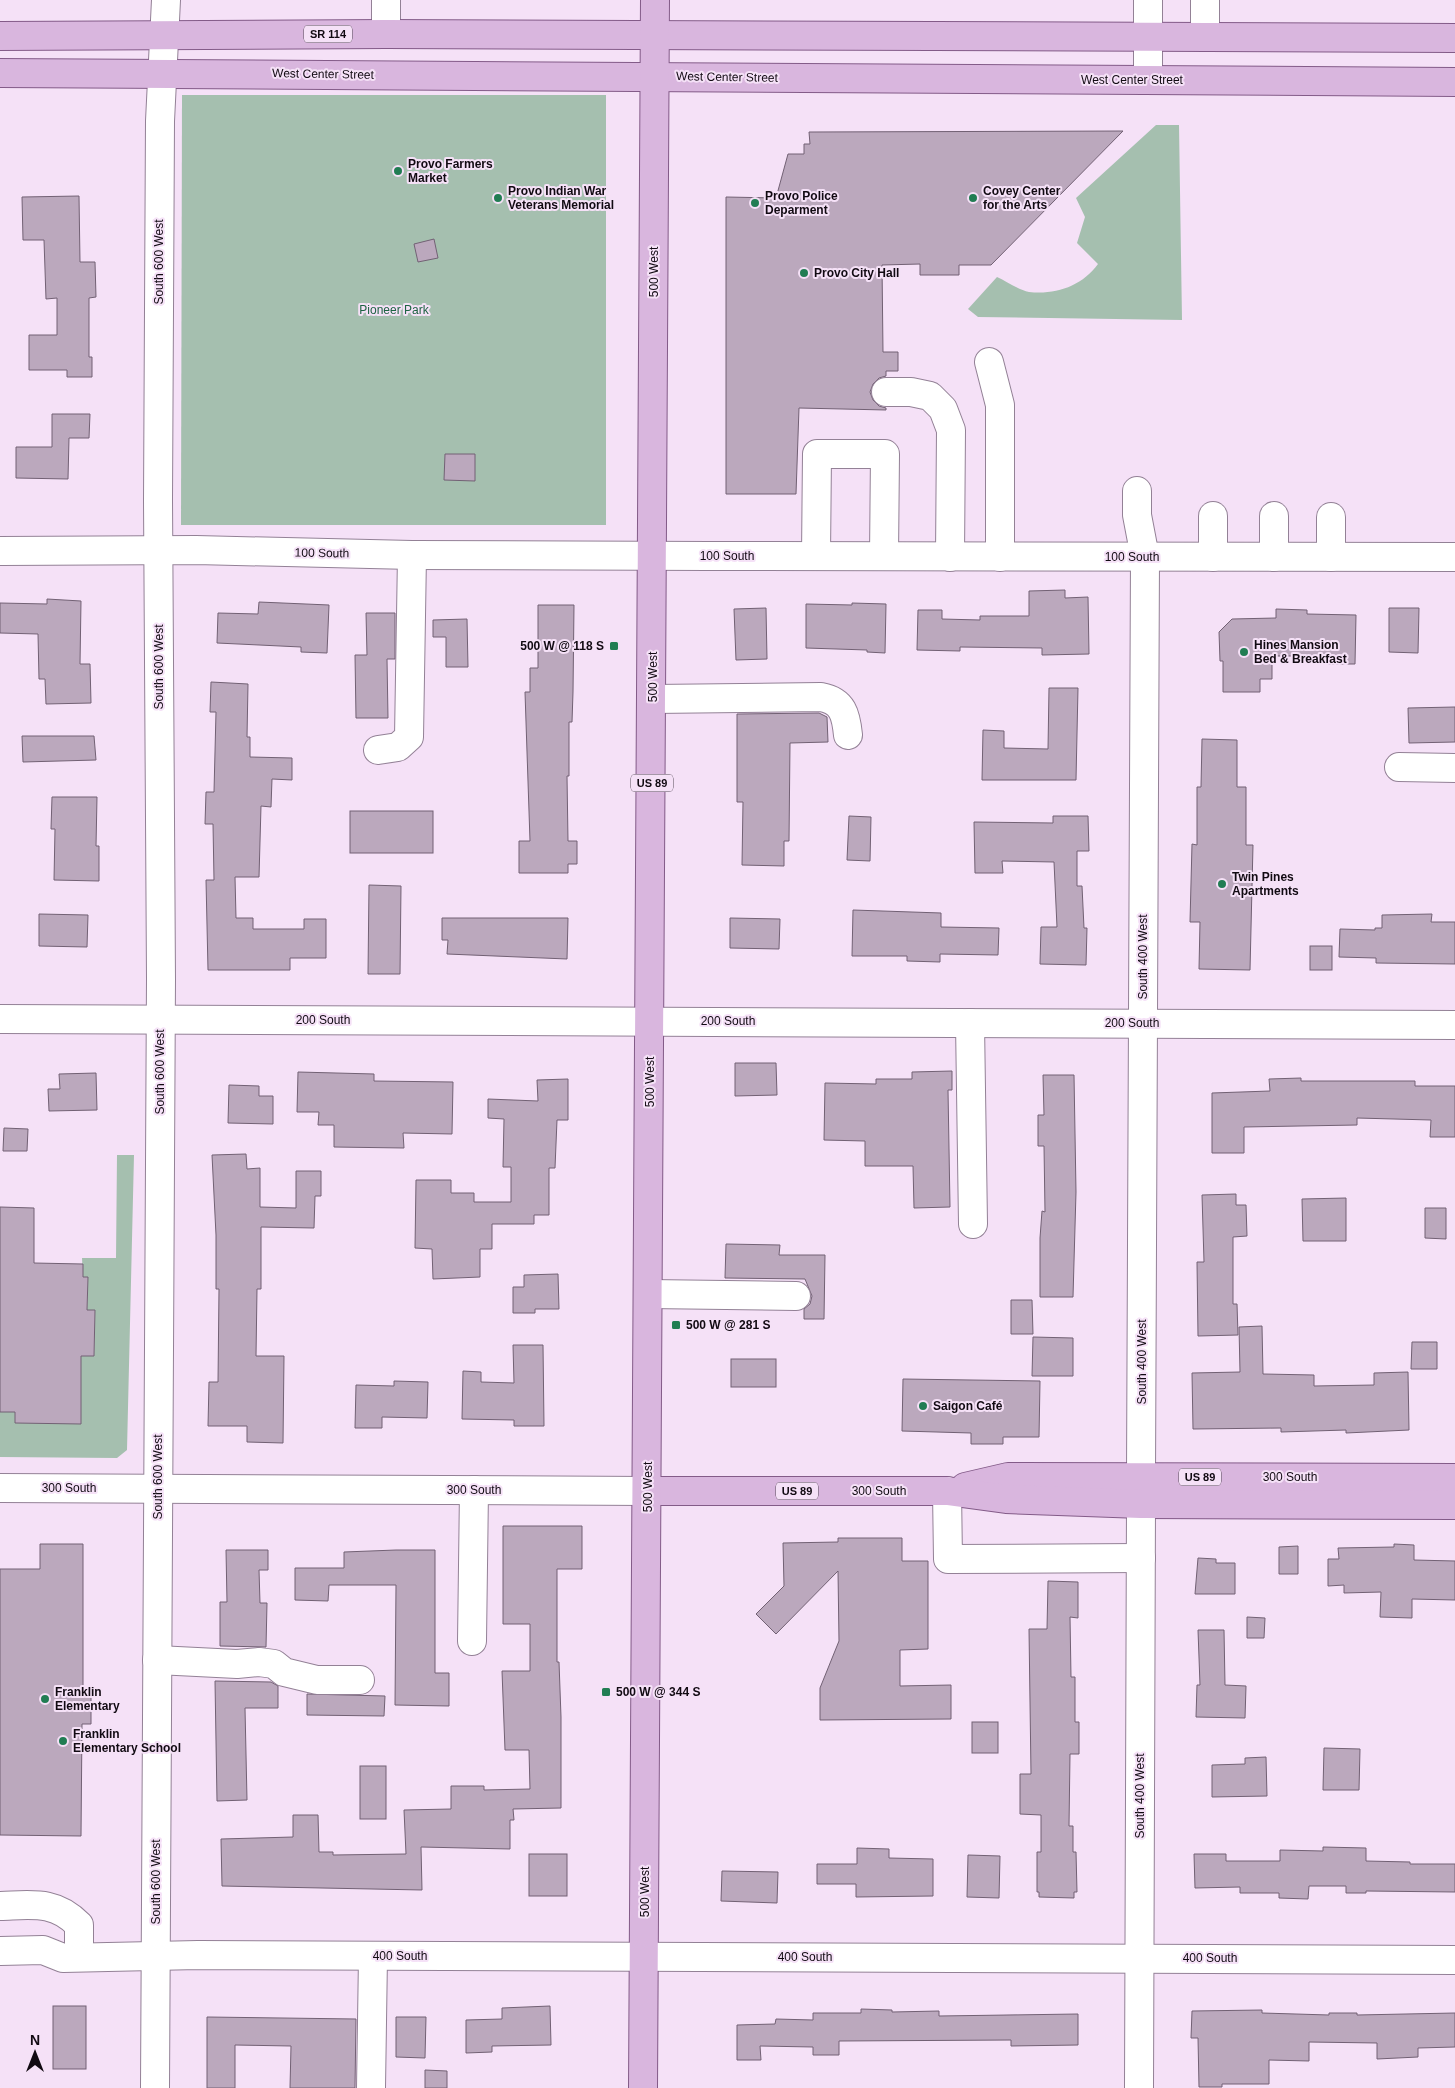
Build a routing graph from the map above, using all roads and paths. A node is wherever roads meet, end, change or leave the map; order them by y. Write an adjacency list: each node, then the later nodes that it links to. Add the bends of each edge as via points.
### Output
1 (166, 0): 12 (street, South 600 West)
2 (386, 0): 6 (street)
3 (656, 0): 7 (main road, US 89)
4 (1148, 0): 9 (street)
5 (1205, 0): 10 (street)
6 (386, 34): 7 (main road, West Center Street / SR 114); 12 (main road, West Center Street / SR 114)
7 (656, 34): 9 (main road, West Center Street); 14 (main road, US 89)
8 (0, 36): 12 (main road, West Center Street / SR 114)
9 (1148, 36): 10 (main road, West Center Street); 15 (street)
10 (1205, 37): 11 (main road, West Center Street)
11 (1455, 38)
12 (164, 55): 13 (main road, West Center Street / SR 114); 14 (main road, West Center Street / SR 114); 23 (street, South 600 West, via 160,122)
13 (0, 73)
14 (655, 76): 15 (main road, West Center Street); 26 (main road, 500 West / US 89)
15 (1148, 80): 16 (main road, West Center Street)
16 (1455, 82)
17 (989, 362): 30 (street, via 1000,405)
18 (886, 392): 29 (street, via 930,396 943,409 951,430)
19 (1137, 491): 31 (street, South 400 West, via 1137,515)
20 (1213, 516): 32 (street)
21 (1274, 516): 33 (street)
22 (1331, 517): 34 (street)
23 (158, 550): 24 (street, 100 South); 25 (street, 100 South); 42 (street, South 600 West)
24 (0, 551)
25 (412, 555): 26 (street, 100 South); 38 (street, via 409,737 398,747)
26 (654, 556): 27 (street, 100 South); 36 (main road, 500 West / US 89)
27 (816, 556): 28 (street, 100 South); 28 (street, via 817,454 885,454)
28 (884, 556): 29 (street, 100 South)
29 (950, 556): 30 (street, 100 South)
30 (1000, 557): 31 (street, 100 South)
31 (1145, 557): 32 (street, 100 South); 45 (street, South 400 West)
32 (1213, 557): 33 (street, 100 South)
33 (1274, 557): 34 (street, 100 South)
34 (1331, 557): 35 (street, 100 South)
35 (1455, 557)
36 (653, 700): 37 (street, via 821,697 835,700 843,709); 43 (main road, 500 West / US 89)
37 (848, 735)
38 (378, 750)
39 (1399, 767): 40 (street)
40 (1455, 768)
41 (0, 1019): 42 (street, 200 South)
42 (160, 1020): 43 (street, 200 South); 53 (street, South 600 West)
43 (650, 1021): 44 (street, 200 South); 48 (main road, 500 West / US 89)
44 (970, 1023): 45 (street, 200 South); 47 (street)
45 (1143, 1024): 46 (street, 200 South); 50 (street, South 400 West)
46 (1455, 1024)
47 (973, 1224)
48 (649, 1294): 49 (street); 55 (main road, 500 West / US 89)
49 (796, 1296)
50 (1141, 1476): 51 (main road, 300 South / US 89); 56 (main road, 300 South / US 89, via 1008,1477)
51 (1455, 1478)
52 (0, 1488): 53 (street, 300 South)
53 (158, 1488): 54 (street, 300 South); 61 (street, South 600 West)
54 (474, 1490): 55 (street, 300 South); 60 (street)
55 (648, 1490): 56 (main road, 300 South / US 89); 68 (main road, 500 West)
56 (947, 1490): 57 (main road, 300 South / US 89, via 1006,1499); 59 (street, via 948,1559)
57 (1141, 1504): 58 (main road, 300 South / US 89); 59 (street, South 400 West)
58 (1455, 1505)
59 (1141, 1558): 69 (street, South 400 West)
60 (472, 1641)
61 (157, 1660): 62 (street, via 260,1662 316,1680); 65 (street, South 600 West)
62 (360, 1680)
63 (0, 1906): 67 (street, via 37,1905 66,1912 79,1925)
64 (0, 1951): 67 (street, via 43,1950)
65 (156, 1955): 66 (street, 400 South); 67 (street, 400 South); 71 (street, South 600 West)
66 (373, 1956): 68 (street, 400 South); 72 (street)
67 (71, 1957)
68 (644, 1957): 69 (street, 400 South); 73 (main road, 500 West)
69 (1140, 1958): 70 (street, 400 South); 74 (street, South 400 West)
70 (1455, 1960)
71 (155, 2088)
72 (371, 2088)
73 (643, 2088)
74 (1139, 2088)

